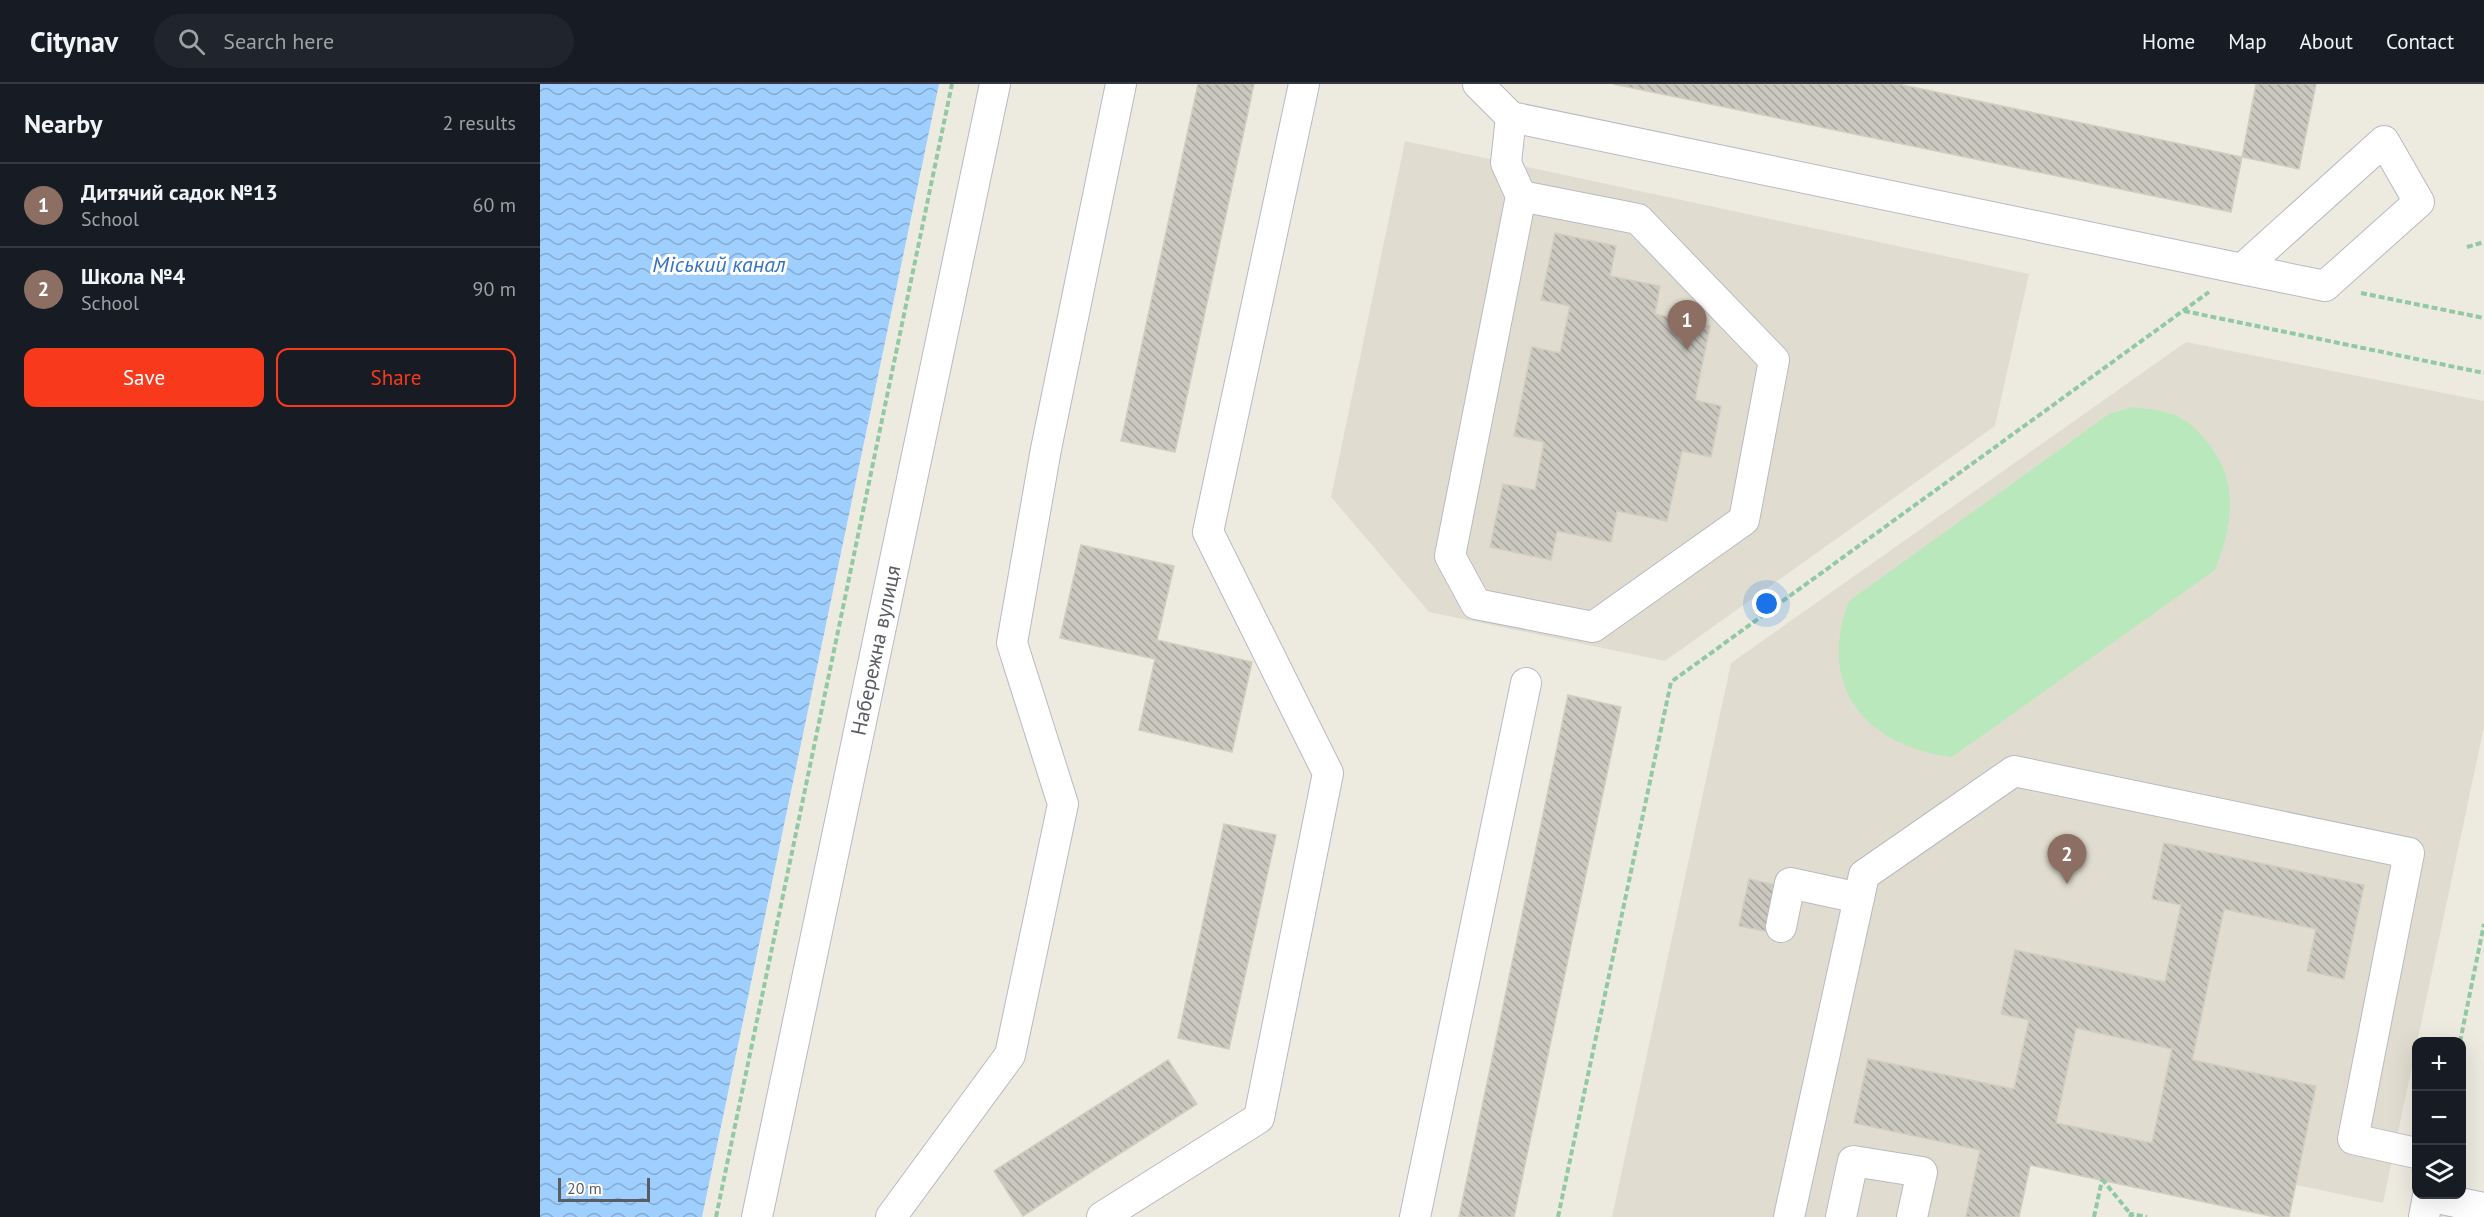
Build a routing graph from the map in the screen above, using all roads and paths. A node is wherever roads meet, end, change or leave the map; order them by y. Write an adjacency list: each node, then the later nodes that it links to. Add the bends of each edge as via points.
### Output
1 (952, 84): 24 (path, Набережна вулиця)
2 (995, 84): 25 (street, Набережна вулиця)
3 (1121, 84): 26 (street, via 1046,449 1012,643 1063,804 1010,1055)
4 (1304, 84): 27 (street, via 1208,531 1328,773 1259,1118)
5 (1478, 84): 6 (street)
6 (1511, 117): 7 (street, via 1506,163); 10 (street)
7 (1521, 196): 7 (street, via 1638,219 1774,360 1744,520 1593,627 1476,604 1450,556)
8 (2484, 242): 9 (path)
9 (2467, 247)
10 (2242, 269): 11 (street); 11 (street, via 2384,141 2419,202); 12 (path)
11 (2325, 286): 13 (path)
12 (2183, 311): 14 (path); 29 (path, via 1671,682)
13 (2484, 318)
14 (2484, 373)
15 (1526, 683): 28 (street)
16 (1859, 898): 18 (street, via 1790,883); 20 (street, via 1864,875 2014,771 2409,853 2353,1139); 30 (street)
17 (2484, 924): 19 (path)
18 (1780, 927)
19 (2461, 1037)
20 (2412, 1152)
21 (2426, 1202): 22 (street)
22 (2484, 1208)
23 (2131, 1216): 33 (path, via 2102,1179); 34 (path)
24 (716, 1217)
25 (757, 1217)
26 (891, 1217)
27 (1102, 1217)
28 (1415, 1217)
29 (1558, 1217)
30 (1789, 1217)
31 (1841, 1217): 32 (street, via 1853,1161 1922,1172)
32 (1912, 1217)
33 (2094, 1217)
34 (2147, 1217)

